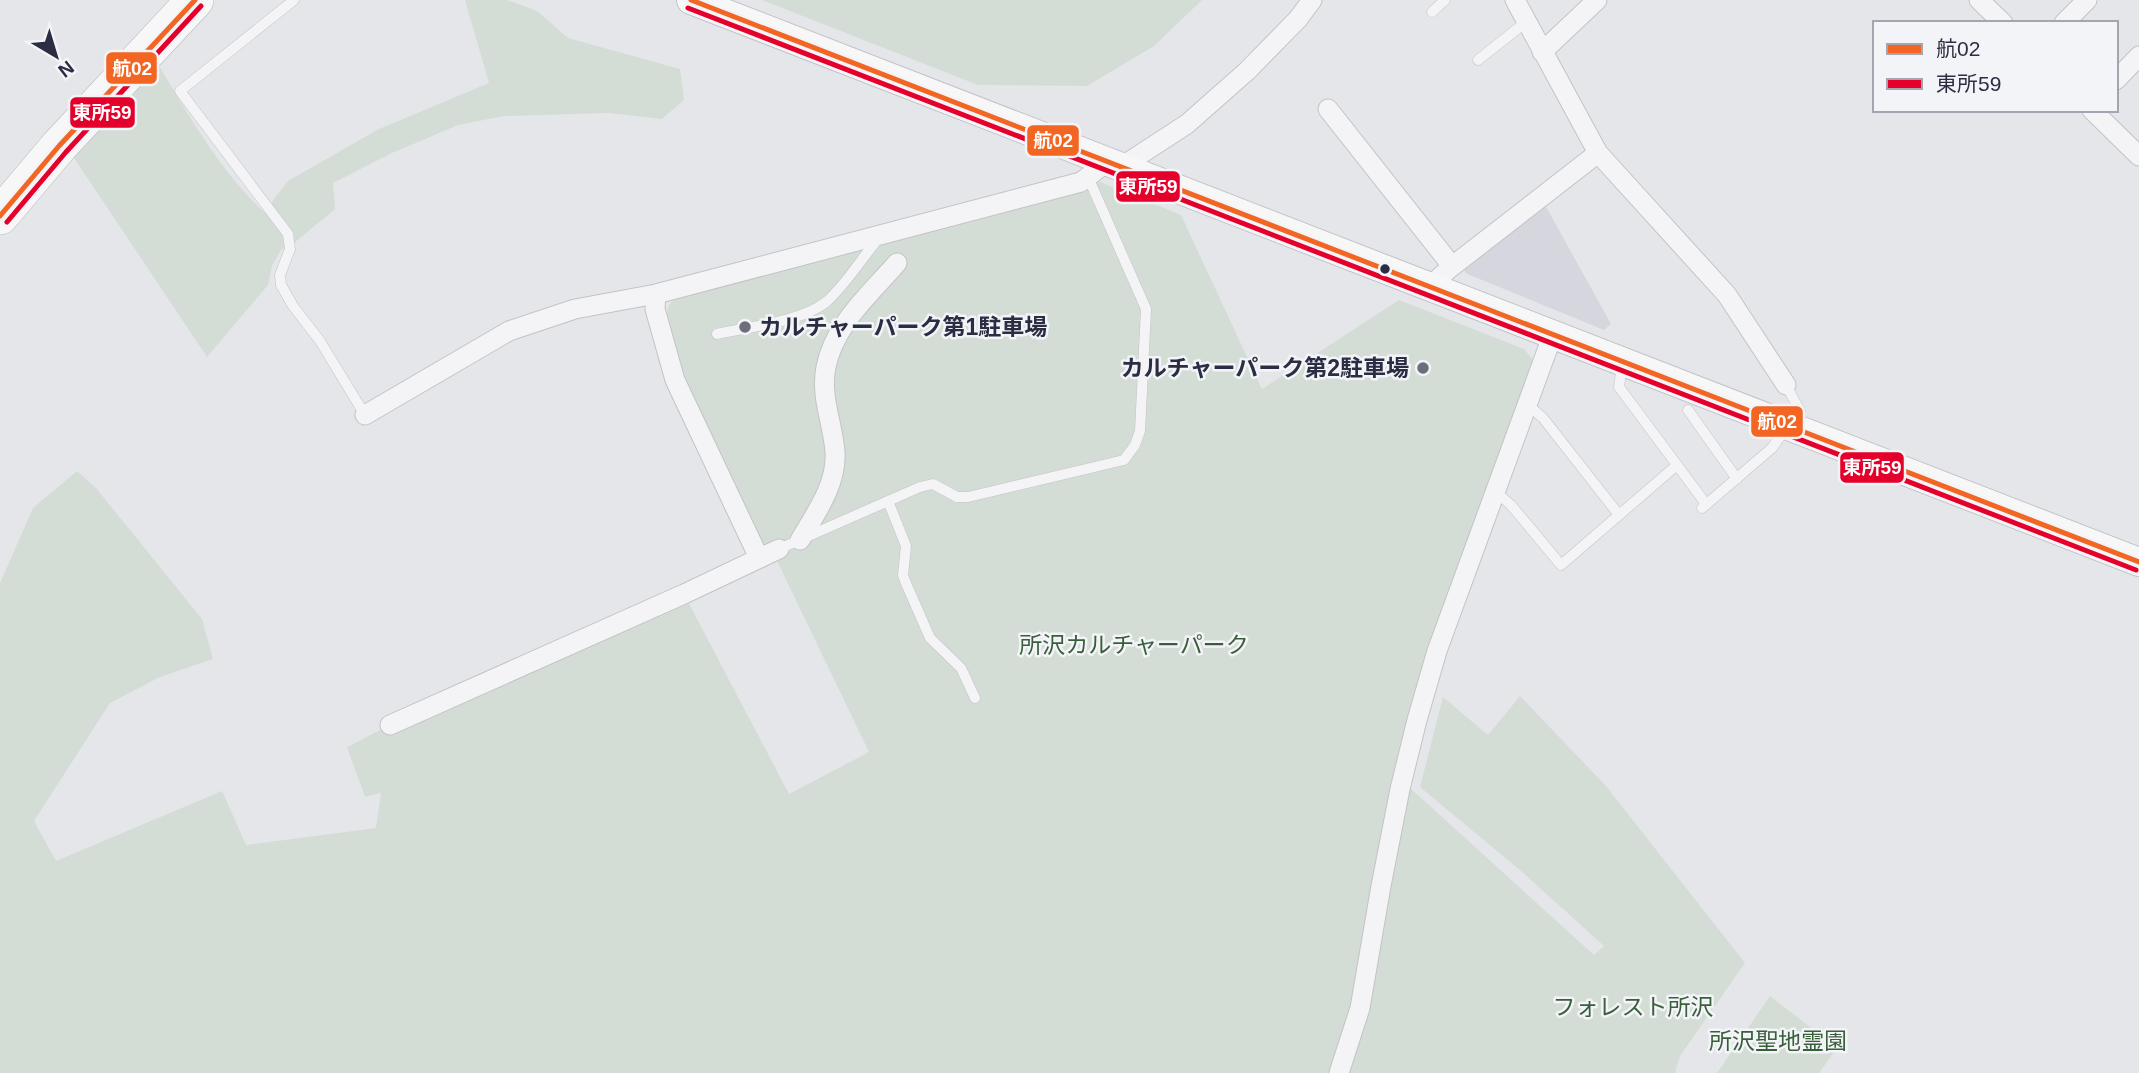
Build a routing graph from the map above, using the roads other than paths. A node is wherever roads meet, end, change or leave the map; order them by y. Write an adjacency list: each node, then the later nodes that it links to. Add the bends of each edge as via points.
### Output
1 (162, 0): 24 (highway)
2 (195, 0): 25 (highway)
3 (294, 0): 37 (lane, via 180,90 288,234 290,249 281,285)
4 (691, 0): 23 (street)
5 (1312, 0): 23 (street, via 1247,71 1187,124)
6 (1444, 0): 11 (lane)
7 (1515, 0): 14 (street)
8 (1597, 0): 15 (street)
9 (1979, 0): 12 (street)
10 (2087, 0): 13 (street)
11 (1432, 12)
12 (2001, 21)
13 (2066, 21)
14 (1526, 22): 15 (street); 17 (lane)
15 (1542, 52): 21 (street)
16 (2139, 56): 18 (street)
17 (1478, 60)
18 (2118, 78)
19 (1328, 109): 28 (street)
20 (2094, 112): 22 (street)
21 (1598, 153): 28 (street); 34 (street, via 1727,295)
22 (2139, 156)
23 (1106, 169): 26 (street, via 1082,182); 29 (street); 42 (lane, via 1146,309 1140,431 1135,445 1124,460 968,497 957,497 933,484)
24 (0, 181)
25 (0, 216)
26 (880, 236): 30 (street); 31 (lane, via 823,304 779,321)
27 (897, 263): 44 (street, via 843,326 832,347 824,391 834,442 833,472 827,493)
28 (1452, 267): 29 (street)
29 (1430, 286): 32 (street)
30 (656, 294): 37 (street, via 575,309 509,331); 46 (street, via 655,309 675,380)
31 (717, 334)
32 (1553, 334): 33 (street); 35 (street)
33 (1623, 361): 38 (street); 39 (lane, via 1619,387)
34 (1786, 385): 38 (lane)
35 (1528, 405): 41 (street); 43 (lane)
36 (1688, 410): 40 (lane)
37 (365, 415)
38 (1793, 419): 40 (lane, via 1772,448); 47 (street)
39 (1676, 465): 40 (lane, via 1704,506); 43 (lane)
40 (1737, 479)
41 (1497, 493): 43 (lane, via 1561,565); 50 (street, via 1437,651 1417,720 1360,1007)
42 (888, 501): 44 (lane); 48 (lane, via 906,546 905,582 930,638 961,668)
43 (1619, 515)
44 (800, 540): 45 (lane)
45 (779, 549): 46 (street)
46 (759, 558): 49 (street)
47 (2139, 562)
48 (975, 698)
49 (390, 724)
50 (1339, 1073)

